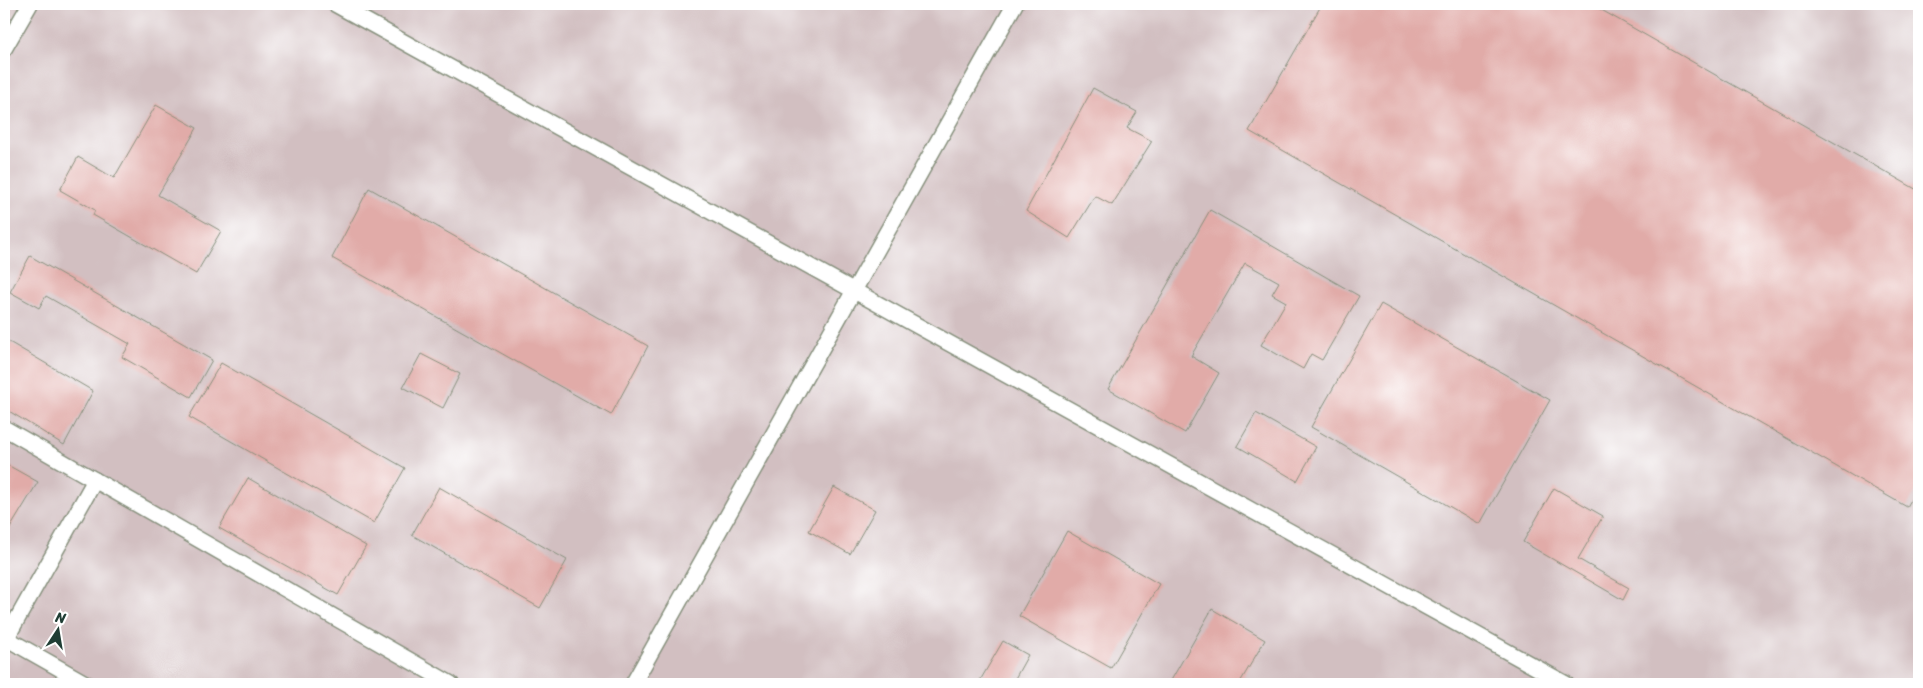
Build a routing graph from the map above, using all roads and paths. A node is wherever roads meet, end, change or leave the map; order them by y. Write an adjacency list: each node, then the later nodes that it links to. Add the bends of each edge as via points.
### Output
1 (30, 4): 4 (lane)
2 (335, 4): 5 (lane)
3 (1014, 4): 5 (lane)
4 (4, 49)
5 (854, 290): 11 (lane); 12 (lane)
6 (4, 428): 7 (lane)
7 (95, 480): 8 (lane); 10 (lane)
8 (5, 638): 9 (lane)
9 (88, 684)
10 (451, 684)
11 (633, 684)
12 (1566, 684)

